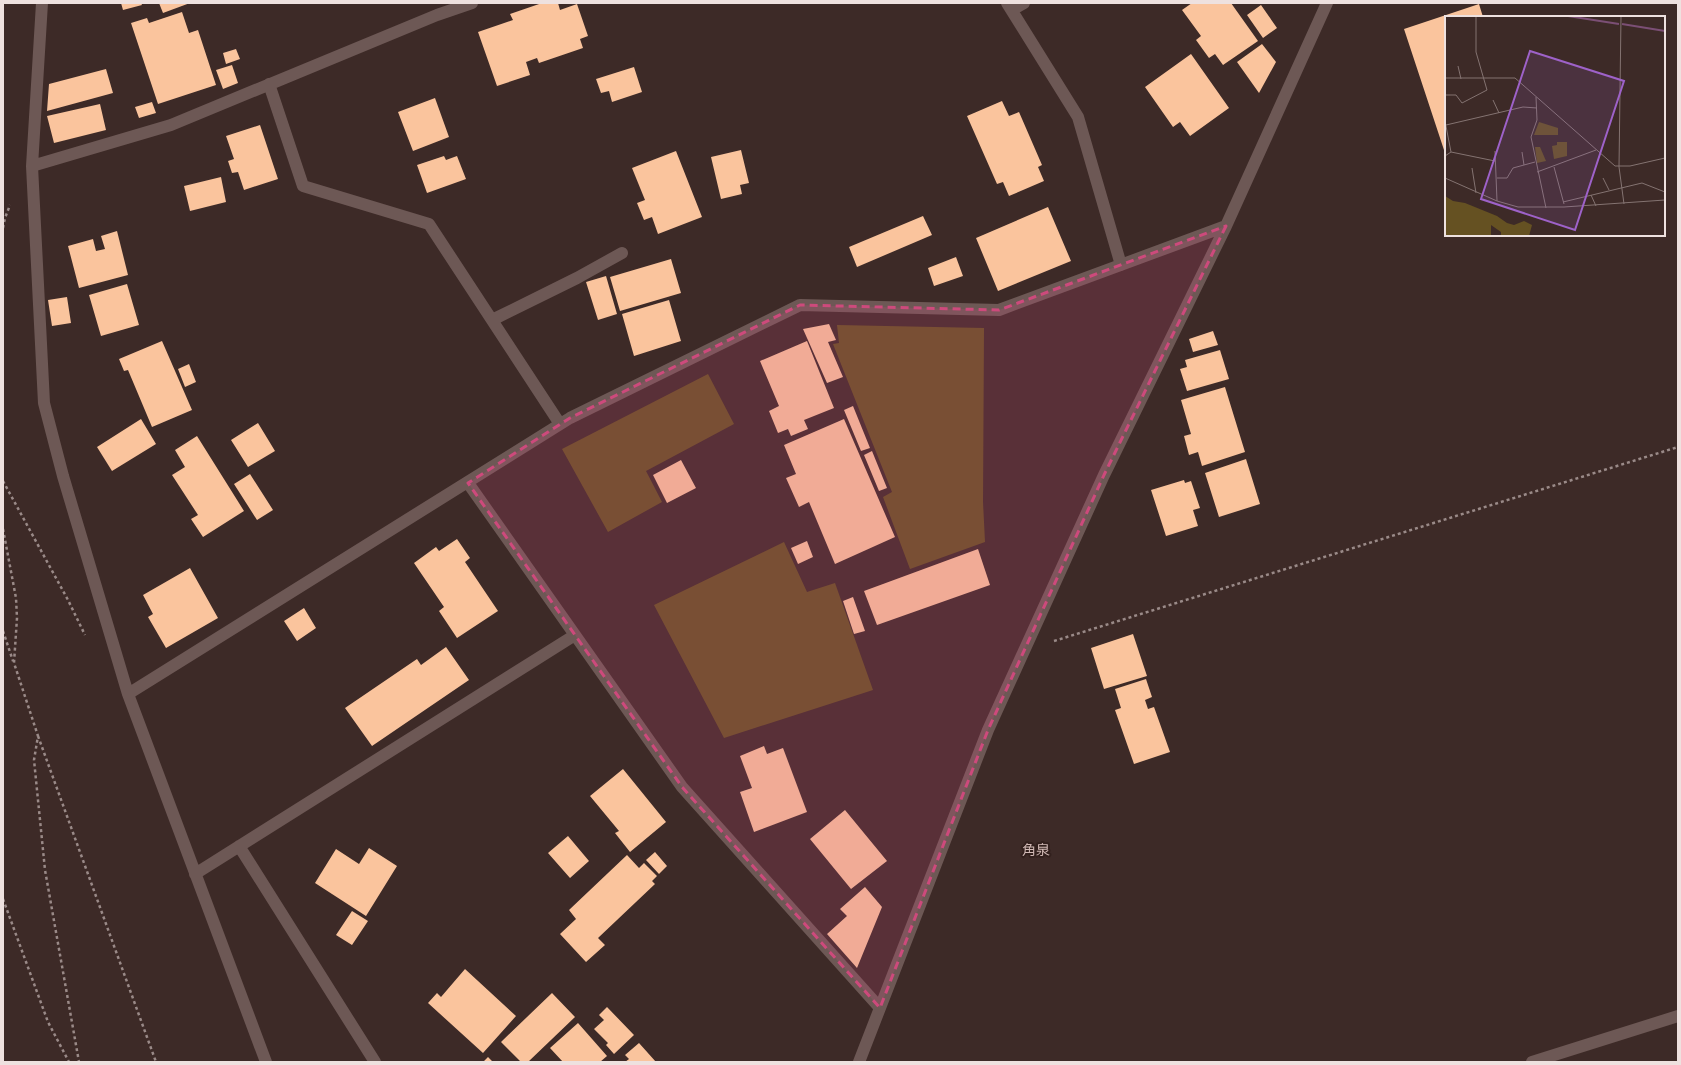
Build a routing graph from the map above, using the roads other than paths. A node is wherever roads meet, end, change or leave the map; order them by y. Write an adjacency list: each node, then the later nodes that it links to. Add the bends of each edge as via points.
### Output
1 (42, 3): 8 (street)
2 (472, 3): 6 (street)
3 (1024, 3): 5 (street)
4 (1326, 3): 9 (street)
5 (1010, 6): 11 (street, via 1078,117)
6 (436, 9): 7 (street)
7 (269, 84): 8 (street, via 171,125); 12 (street, via 303,186 430,224)
8 (32, 166): 16 (street, via 44,403)
9 (1226, 226): 11 (street); 19 (street, via 1104,475 988,730)
10 (622, 253): 12 (street)
11 (1121, 264): 13 (street, via 999,310 800,306)
12 (492, 320): 13 (street)
13 (560, 424): 14 (street)
14 (468, 483): 15 (street); 16 (street)
15 (575, 635): 17 (street); 19 (street, via 682,787)
16 (128, 694): 18 (street)
17 (239, 846): 18 (street); 22 (street)
18 (195, 874): 21 (street)
19 (880, 1008): 23 (street)
20 (1678, 1016): 24 (street)
21 (266, 1062)
22 (375, 1062)
23 (859, 1062)
24 (1532, 1062)

